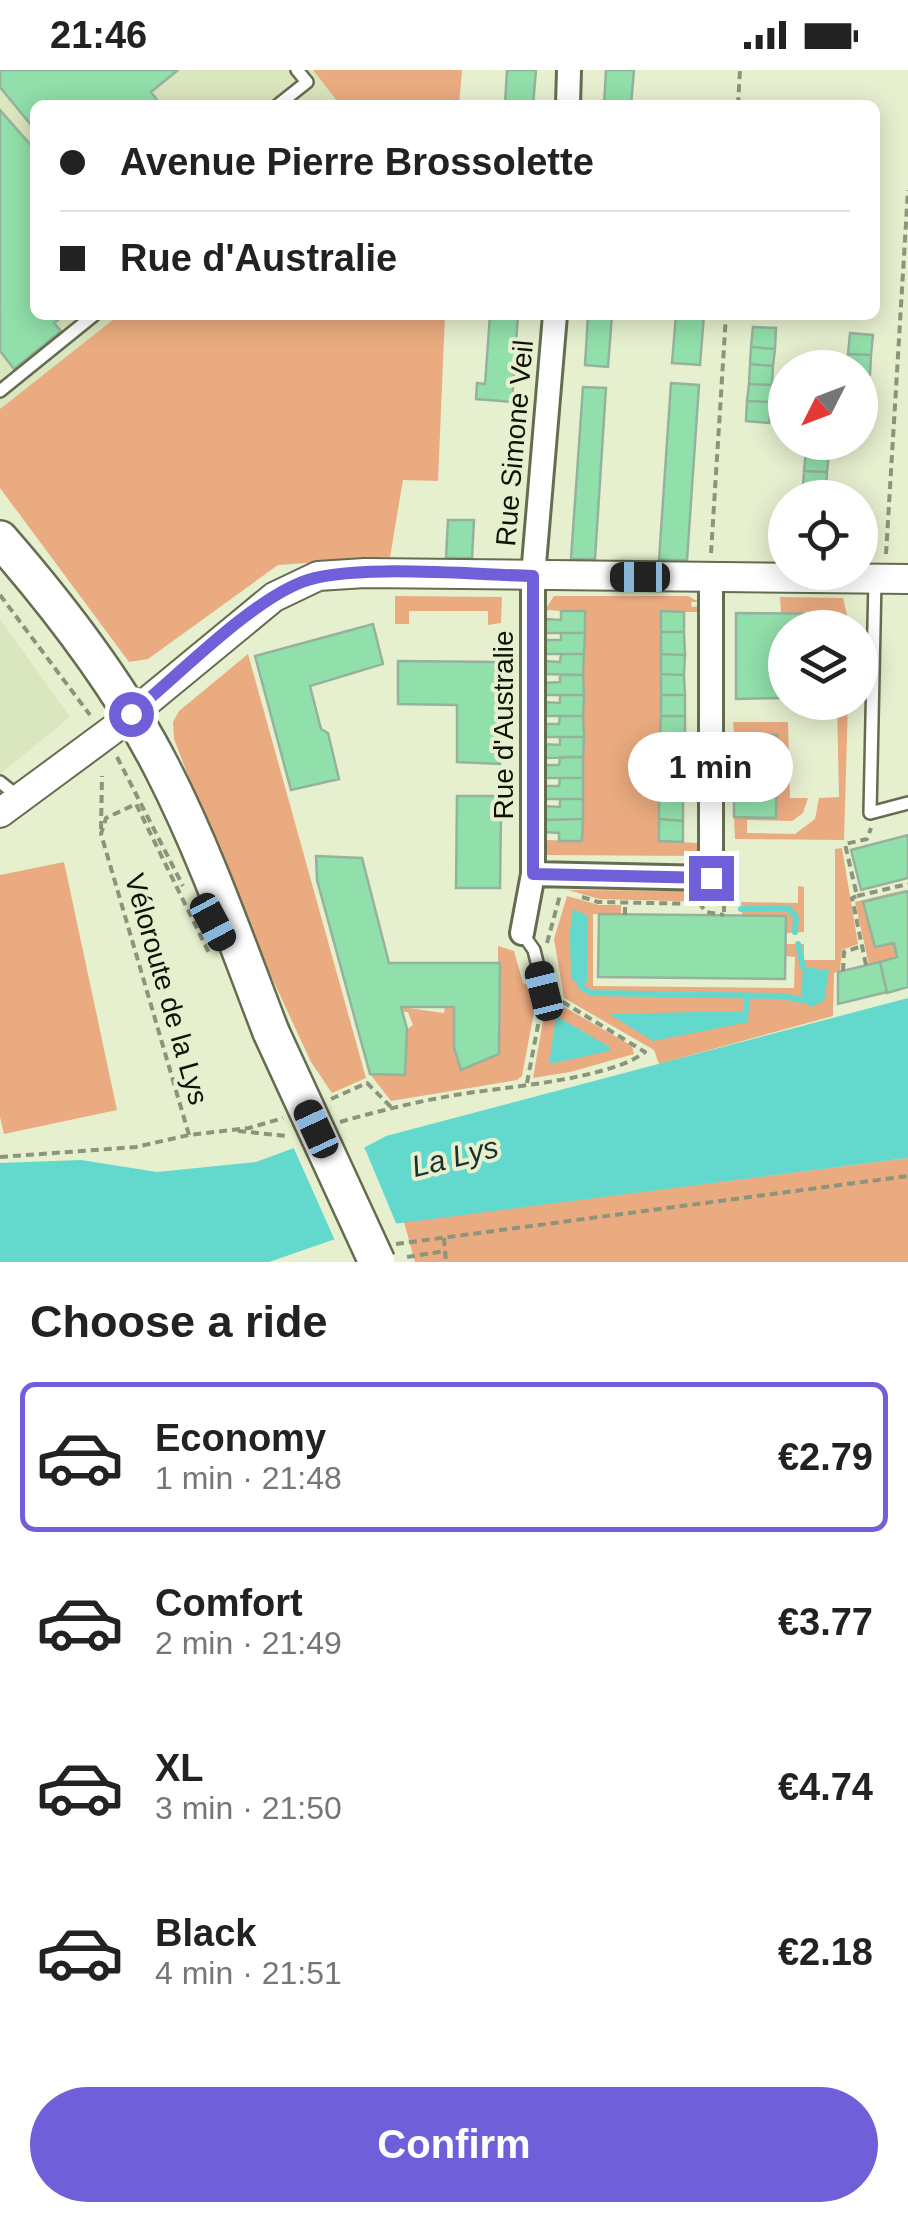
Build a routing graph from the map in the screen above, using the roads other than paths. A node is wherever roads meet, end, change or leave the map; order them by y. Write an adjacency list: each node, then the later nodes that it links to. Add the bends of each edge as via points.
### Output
1 (297, 70): 3 (lane, via 308,82)
2 (570, 70): 4 (street)
3 (285, 100)
4 (568, 100)
5 (88, 320): 7 (lane)
6 (556, 320): 10 (street, Rue Simone Veil)
7 (0, 391)
8 (0, 539): 13 (main road)
9 (0, 567): 13 (main road)
10 (533, 576): 11 (street); 13 (street, via 348,573 304,580 260,607); 16 (street, Rue d'Australie)
11 (711, 577): 12 (street); 16 (street, via 711,878 564,887)
12 (889, 579): 15 (lane, via 870,813)
13 (117, 726): 14 (street); 19 (main road, bridge, via 189,826 345,1194)
14 (7, 798)
15 (908, 803)
16 (533, 874): 17 (street, Rue d'Australie)
17 (528, 942): 18 (lane)
18 (544, 991)
19 (392, 1260)

